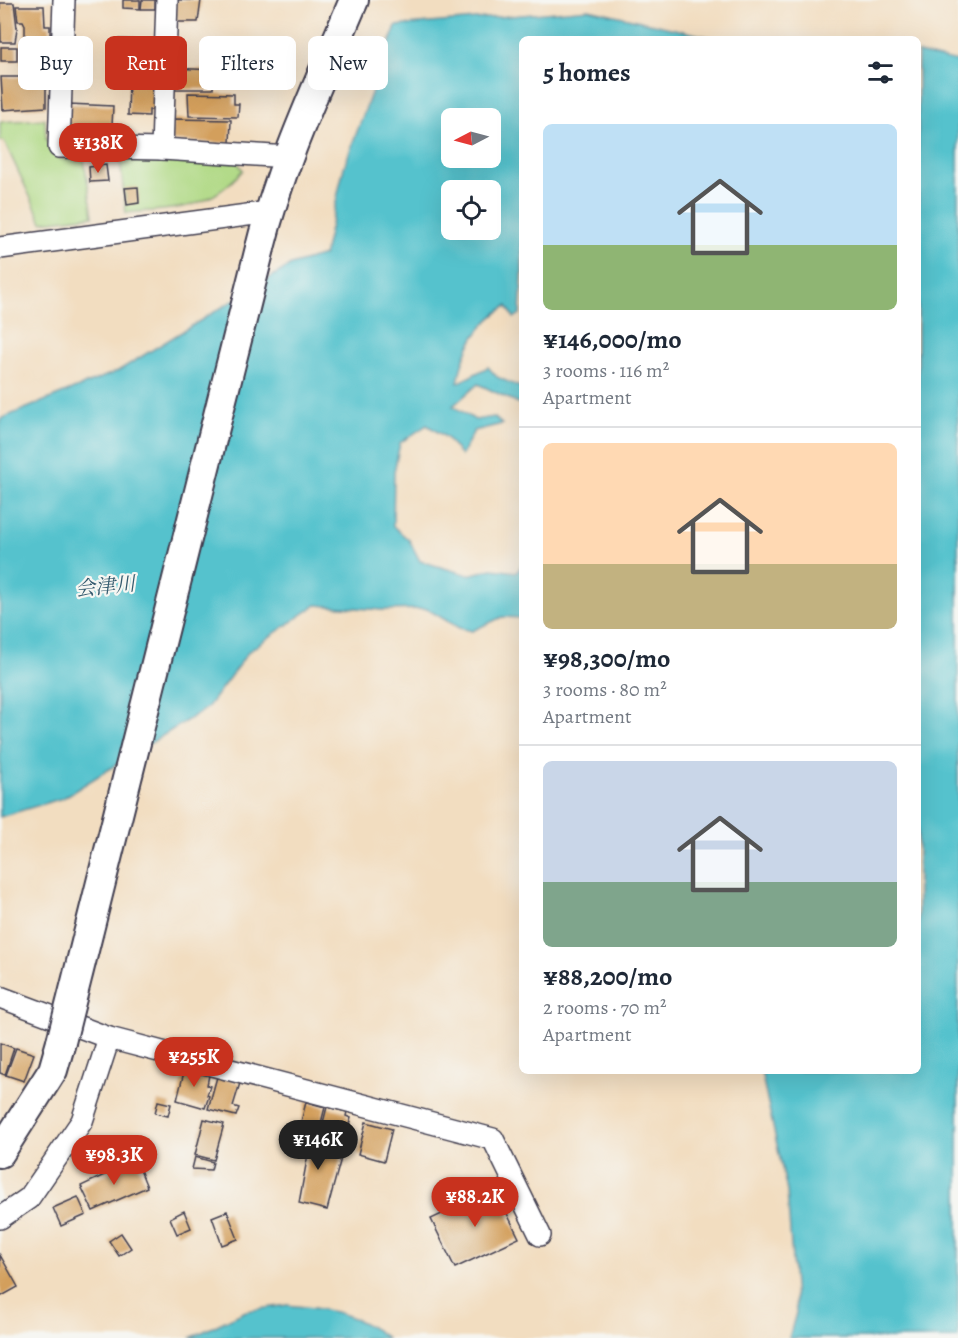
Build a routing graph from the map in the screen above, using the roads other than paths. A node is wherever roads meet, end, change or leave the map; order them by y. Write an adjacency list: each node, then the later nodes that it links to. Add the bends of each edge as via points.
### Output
1 (64, 0): 4 (street, via 59,147)
2 (167, 0): 4 (street)
3 (354, 0): 5 (street)
4 (162, 149): 5 (street)
5 (289, 157): 6 (street)
6 (269, 212): 7 (street); 10 (street, bridge, via 53,1070)
7 (0, 248)
8 (0, 997): 9 (street)
9 (109, 1038): 11 (street, via 82,1120 29,1198); 12 (street, via 493,1139)
10 (0, 1153)
11 (0, 1218)
12 (540, 1235)

